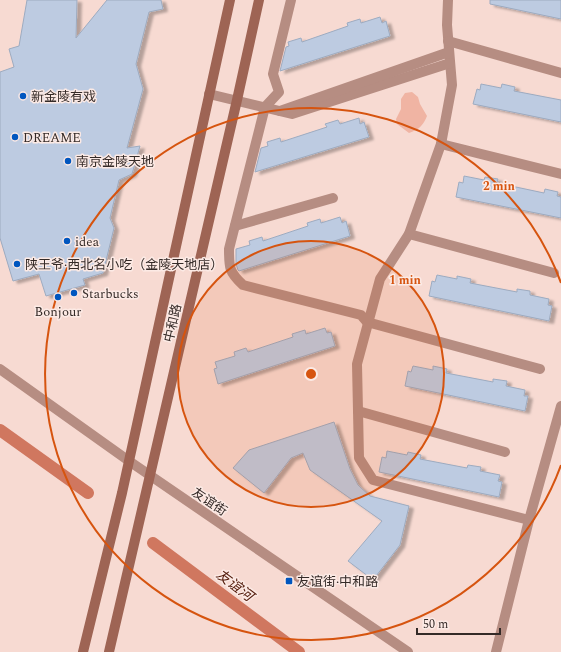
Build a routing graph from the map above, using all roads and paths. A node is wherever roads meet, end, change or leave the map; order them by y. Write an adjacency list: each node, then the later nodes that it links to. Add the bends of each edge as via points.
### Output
1 (230, 0): 8 (main road, 中和路)
2 (258, 0): 9 (main road, 中和路)
3 (291, 0): 10 (street, via 273,74 279,92)
4 (448, 0): 5 (street)
5 (449, 47): 6 (street); 7 (street); 11 (street)
6 (450, 63): 11 (street, via 292,114); 12 (street, via 452,85)
7 (561, 73)
8 (209, 94): 9 (street); 24 (main road, 中和路)
9 (237, 100): 10 (street); 25 (main road, 中和路)
10 (265, 107): 11 (street); 15 (street)
11 (280, 110)
12 (441, 144): 13 (street); 16 (street)
13 (561, 174)
14 (333, 198): 15 (street)
15 (235, 226): 18 (street, via 229,250 229,264 233,276 243,285 361,315)
16 (409, 234): 17 (street); 18 (street, via 380,279)
17 (554, 273)
18 (367, 322): 20 (street); 22 (street, via 357,364)
19 (0, 368): 24 (street, 友谊街)
20 (540, 369)
21 (561, 406): 26 (street)
22 (358, 411): 23 (street); 26 (street, via 359,458 373,480)
23 (505, 452)
24 (129, 461): 25 (street, 友谊街); 27 (main road, 中和路)
25 (150, 475): 28 (main road, 中和路); 29 (street, 友谊街)
26 (529, 520): 30 (street)
27 (83, 652)
28 (109, 652)
29 (408, 652)
30 (496, 652)

